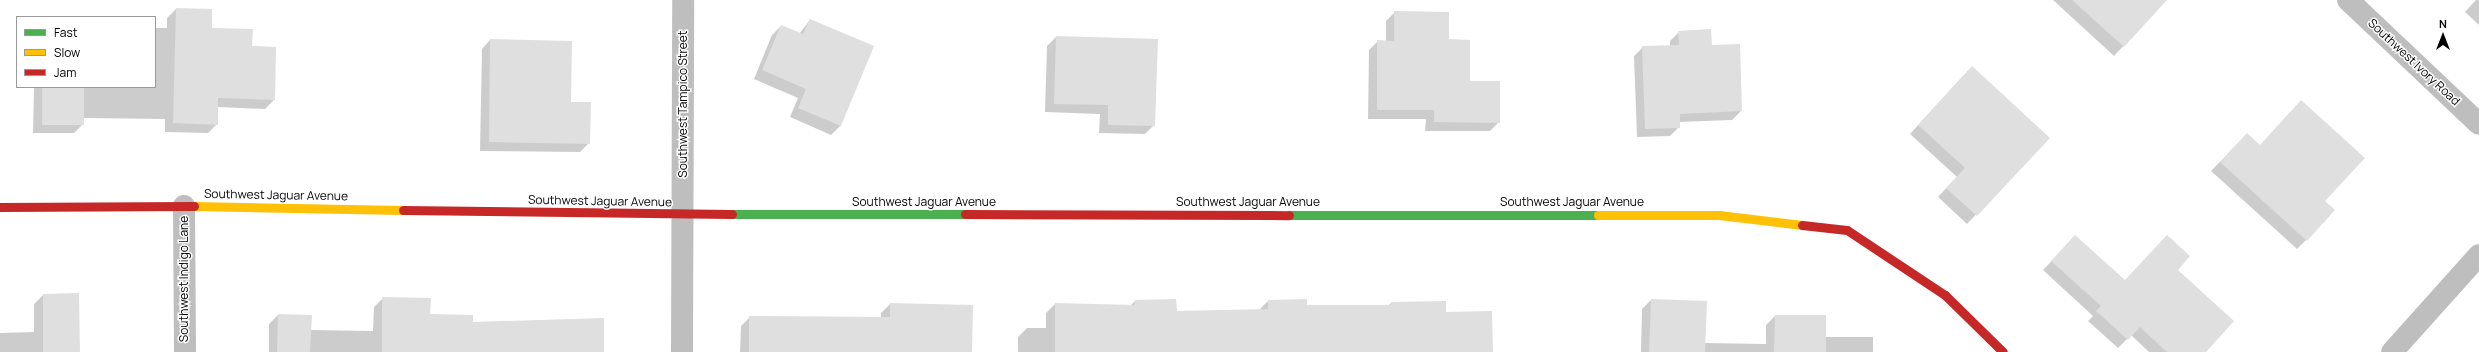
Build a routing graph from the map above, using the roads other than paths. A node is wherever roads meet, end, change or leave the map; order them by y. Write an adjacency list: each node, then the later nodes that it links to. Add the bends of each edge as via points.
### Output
1 (683, 0): 6 (street, Southwest Tampico Street)
2 (2348, 0): 3 (street, Southwest Ivory Road)
3 (2479, 124)
4 (184, 206): 5 (street, Southwest Jaguar Avenue); 6 (street, Southwest Jaguar Avenue); 8 (street, Southwest Indigo Lane)
5 (0, 207)
6 (683, 214): 9 (street, Southwest Tampico Street); 10 (street, Southwest Jaguar Avenue, via 1719,215 1847,230 1945,295)
7 (2479, 256): 11 (street)
8 (185, 352)
9 (682, 352)
10 (2003, 352)
11 (2392, 352)

